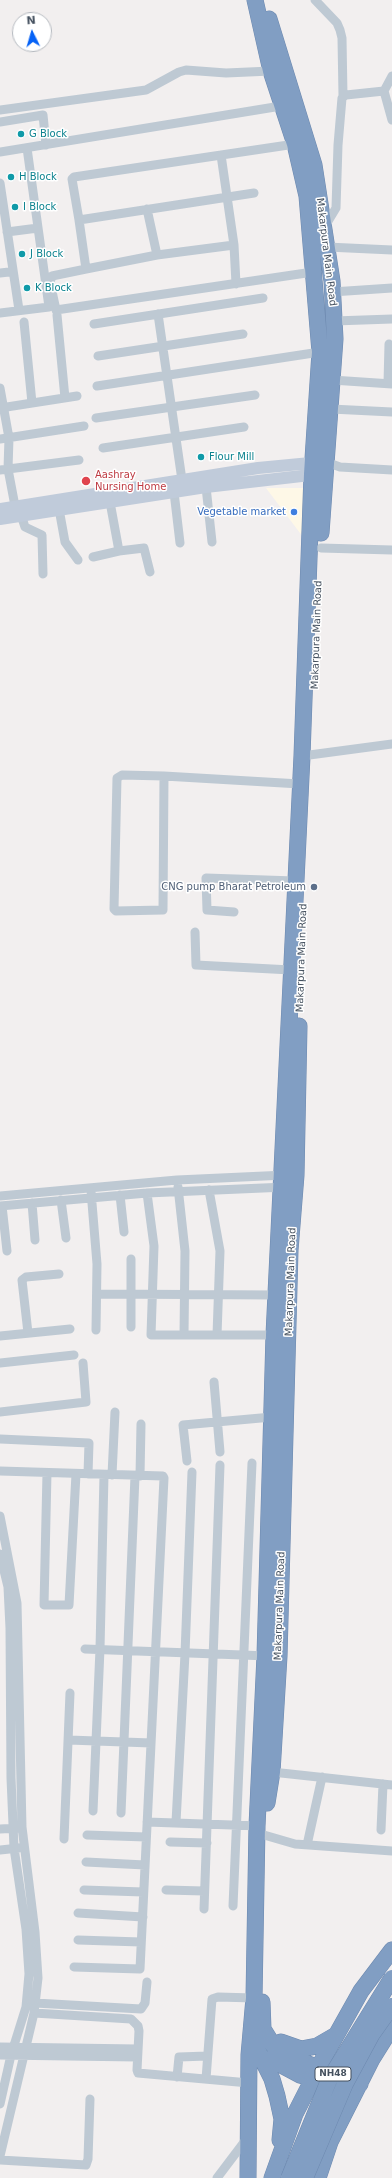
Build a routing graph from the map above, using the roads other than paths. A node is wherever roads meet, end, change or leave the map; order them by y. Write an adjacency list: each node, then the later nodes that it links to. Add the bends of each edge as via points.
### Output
1 (255, 0): 4 (highway, Makarpura Main Road)
2 (264, 0): 23 (highway, Makarpura Main Road, via 308,142)
3 (315, 0): 7 (street, via 337,23 340,30)
4 (271, 71): 8 (highway, Makarpura Main Road); 9 (street, via 226,73 186,70 146,90)
5 (392, 76): 6 (street)
6 (384, 91): 7 (street); 10 (street)
7 (343, 96): 23 (street, via 336,208)
8 (281, 106): 12 (highway, Makarpura Main Road); 13 (street)
9 (0, 110)
10 (392, 120)
11 (0, 122): 13 (street, via 43,115)
12 (295, 144): 16 (street); 30 (highway, Makarpura Main Road, via 307,196)
13 (46, 145): 14 (street)
14 (27, 148): 15 (street); 22 (street)
15 (0, 152)
16 (221, 155): 19 (street); 21 (street, via 72,177)
17 (0, 183): 24 (street)
18 (254, 193): 19 (street)
19 (228, 196): 20 (street); 25 (street)
20 (147, 209): 21 (street); 28 (street)
21 (79, 220): 29 (street)
22 (38, 228): 24 (street); 35 (street, via 49,307)
23 (324, 228): 26 (highway, Makarpura Main Road)
24 (6, 232): 35 (street)
25 (234, 245): 28 (street); 31 (street)
26 (327, 247): 27 (street); 33 (highway, Makarpura Main Road)
27 (392, 250)
28 (157, 255): 29 (street)
29 (86, 269): 31 (street, via 52,276 50,282 56,310)
30 (313, 272): 31 (street); 46 (highway, Makarpura Main Road)
31 (236, 284)
32 (392, 288): 33 (street)
33 (332, 292): 40 (highway, Makarpura Main Road)
34 (263, 298): 37 (street)
35 (19, 310): 36 (street)
36 (0, 313)
37 (158, 314): 42 (street); 45 (street)
38 (57, 315): 55 (street)
39 (392, 319): 40 (street)
40 (334, 321): 49 (highway, Makarpura Main Road)
41 (24, 322): 56 (street)
42 (94, 324)
43 (243, 334): 45 (street)
44 (389, 344): 50 (street)
45 (162, 345): 47 (street); 48 (street)
46 (320, 352): 48 (street); 68 (highway, Makarpura Main Road)
47 (98, 356)
48 (167, 376): 51 (street); 58 (street)
49 (332, 380): 50 (street); 59 (highway, Makarpura Main Road)
50 (390, 384)
51 (97, 386)
52 (0, 388): 57 (street)
53 (255, 395): 58 (street)
54 (77, 396): 55 (street)
55 (65, 398): 56 (street)
56 (32, 403): 57 (street)
57 (2, 407): 65 (street)
58 (171, 407): 61 (street); 64 (street)
59 (331, 409): 60 (street); 68 (highway, Makarpura Main Road)
60 (392, 412)
61 (96, 418)
62 (84, 426): 65 (street)
63 (244, 427): 64 (street)
64 (176, 437): 66 (street); 71 (street)
65 (4, 439): 69 (street)
66 (103, 448)
67 (79, 460): 69 (street)
68 (323, 468): 70 (street); 71 (street); 72 (street); 82 (highway, Makarpura Main Road); 90 (highway, Makarpura Main Road)
69 (4, 470): 78 (street)
70 (392, 470)
71 (182, 480): 74 (street)
72 (206, 487): 73 (street); 80 (street)
73 (174, 492): 74 (street); 81 (street)
74 (132, 493): 75 (street); 78 (street)
75 (110, 502): 77 (street); 84 (street)
76 (0, 509): 78 (street)
77 (59, 509): 78 (street); 86 (street, via 65,542)
78 (18, 511): 79 (street); 88 (street, via 25,527 42,535)
79 (0, 519)
80 (212, 542)
81 (180, 543)
82 (321, 548): 83 (street); 90 (highway, Makarpura Main Road)
83 (392, 550)
84 (119, 551): 85 (street); 87 (street, via 144,548)
85 (92, 557)
86 (78, 560)
87 (150, 572)
88 (43, 574)
89 (392, 744): 90 (street)
90 (307, 756): 92 (highway, Makarpura Main Road); 98 (highway, Makarpura Main Road, via 306,855 296,1113)
91 (164, 776): 91 (street, via 163,910 116,911 114,909 117,778 122,775); 92 (street)
92 (300, 784): 93 (highway, Makarpura Main Road)
93 (295, 881): 94 (street, via 206,878 207,910); 96 (highway, Makarpura Main Road)
94 (234, 912)
95 (195, 932): 96 (street, via 196,965)
96 (291, 970): 98 (highway, Makarpura Main Road)
97 (177, 1180): 98 (street); 100 (street); 101 (street)
98 (288, 1181): 99 (street); 119 (highway, Makarpura Main Road); 161 (highway, Makarpura Main Road, via 290,1250)
99 (209, 1190): 100 (street); 118 (street, via 220,1251)
100 (178, 1191): 102 (street); 117 (street)
101 (91, 1193): 103 (street); 104 (street); 105 (street); 116 (street)
102 (147, 1193): 103 (street); 115 (street, via 154,1246)
103 (120, 1195): 108 (street)
104 (0, 1196)
105 (61, 1200): 106 (street); 109 (street)
106 (32, 1203): 107 (street); 110 (street)
107 (1, 1206): 111 (street)
108 (124, 1232)
109 (66, 1238)
110 (35, 1240)
111 (7, 1251)
112 (131, 1259): 114 (street)
113 (58, 1274): 123 (street, via 26,1277 22,1280)
114 (131, 1293): 115 (street); 116 (street); 120 (street)
115 (152, 1293): 117 (street); 124 (street, via 151,1335)
116 (97, 1294): 122 (street)
117 (186, 1294): 118 (street); 124 (street)
118 (220, 1294): 119 (street); 125 (street)
119 (276, 1294): 126 (highway, Makarpura Main Road)
120 (131, 1326)
121 (70, 1329): 123 (street)
122 (96, 1330)
123 (28, 1333): 127 (street)
124 (184, 1335): 125 (street)
125 (217, 1335): 126 (street)
126 (274, 1335): 134 (highway, Makarpura Main Road)
127 (0, 1336)
128 (74, 1355): 129 (street)
129 (0, 1363)
130 (83, 1363): 132 (street, via 86,1402)
131 (214, 1382): 135 (street)
132 (0, 1412)
133 (115, 1412): 147 (street)
134 (272, 1417): 135 (street); 161 (highway, Makarpura Main Road)
135 (217, 1422): 138 (street); 139 (street, via 183,1425)
136 (141, 1424): 148 (street)
137 (0, 1439): 146 (street, via 89,1443)
138 (220, 1452)
139 (186, 1461)
140 (252, 1463): 160 (street)
141 (220, 1465): 158 (street)
142 (0, 1471): 144 (street)
143 (192, 1472): 159 (street)
144 (47, 1473): 145 (street); 145 (street, via 44,1605 69,1605)
145 (76, 1474): 146 (street)
146 (88, 1474): 147 (street)
147 (108, 1475): 148 (street); 155 (street)
148 (137, 1476): 156 (street); 157 (street, via 164,1478)
149 (0, 1516): 150 (street)
150 (2, 1551): 151 (street)
151 (8, 1587): 153 (street)
152 (0, 1628): 153 (street)
153 (14, 1628): 163 (street)
154 (86, 1649): 155 (street)
155 (100, 1649): 156 (street); 166 (street)
156 (128, 1650): 157 (street); 167 (street)
157 (156, 1652): 159 (street); 168 (street)
158 (213, 1653): 159 (street); 160 (street); 176 (street)
159 (185, 1654): 175 (street)
160 (244, 1656): 161 (street); 177 (street)
161 (272, 1656): 169 (highway, Makarpura Main Road); 180 (highway, Makarpura Main Road)
162 (70, 1693): 165 (street)
163 (15, 1698): 164 (street); 178 (street)
164 (0, 1699)
165 (69, 1740): 166 (street); 184 (street)
166 (96, 1740): 167 (street); 172 (street)
167 (124, 1742): 168 (street); 173 (street)
168 (151, 1743): 174 (street)
169 (272, 1772): 170 (street); 180 (highway, Makarpura Main Road)
170 (322, 1777): 171 (street); 187 (street)
171 (388, 1785): 181 (street)
172 (93, 1811)
173 (121, 1813)
174 (147, 1822): 175 (street); 183 (street)
175 (176, 1822): 176 (street)
176 (207, 1823): 177 (street); 186 (street)
177 (237, 1825): 180 (street); 198 (street)
178 (18, 1828): 179 (street); 188 (street); 189 (street)
179 (0, 1829)
180 (262, 1829): 187 (street, via 289,1843); 202 (highway, Makarpura Main Road)
181 (381, 1830)
182 (87, 1835): 183 (street)
183 (146, 1837): 193 (street)
184 (64, 1839)
185 (170, 1842): 186 (street)
186 (207, 1844): 196 (street)
187 (307, 1845): 191 (street)
188 (14, 1848): 189 (street); 190 (street); 217 (street, via 26,1929 29,1974 26,2007)
189 (24, 1848): 210 (street, via 36,1947 38,1978)
190 (0, 1850)
191 (392, 1851)
192 (86, 1862): 193 (street)
193 (144, 1865): 197 (street)
194 (84, 1890): 197 (street)
195 (166, 1890): 196 (street)
196 (204, 1891): 199 (street)
197 (143, 1892): 201 (street)
198 (233, 1906)
199 (204, 1909)
200 (78, 1913): 201 (street)
201 (143, 1917): 204 (street)
202 (259, 1924): 209 (highway); 214 (highway)
203 (78, 1940): 204 (street)
204 (141, 1942): 206 (street, via 140,1969)
205 (392, 1950): 215 (highway, via 360,1991)
206 (74, 1967)
207 (392, 1978): 238 (highway, NH48, bridge, via 329,2080)
208 (147, 1982): 210 (street, via 145,2003 141,2009)
209 (254, 1998): 214 (highway); 222 (street, via 212,1998)
210 (35, 2003): 212 (street)
211 (392, 2006): 239 (highway, NH48, bridge, via 372,2034 345,2084)
212 (34, 2014): 218 (street); 219 (street, via 131,2019 138,2026)
213 (392, 2027): 227 (highway)
214 (257, 2032): 215 (highway, via 284,2045 301,2049 317,2046); 220 (highway); 223 (highway, via 285,2055); 226 (highway)
215 (336, 2035): 223 (highway)
216 (0, 2048): 217 (street)
217 (12, 2052): 218 (street); 221 (street); 229 (street)
218 (24, 2052): 219 (street); 230 (street)
219 (138, 2053): 224 (street, via 138,2073)
220 (259, 2053): 223 (highway, via 300,2074); 237 (highway, via 272,2079 282,2119 280,2144)
221 (0, 2055)
222 (207, 2056): 224 (street, via 179,2057); 225 (street)
223 (316, 2074): 227 (highway); 237 (highway, via 295,2114)
224 (177, 2077): 225 (street)
225 (206, 2079): 226 (street)
226 (249, 2083): 232 (highway)
227 (358, 2088): 240 (highway, via 330,2142)
228 (90, 2099): 234 (street, via 86,2165)
229 (0, 2104)
230 (10, 2113): 231 (street); 233 (street)
231 (0, 2114)
232 (250, 2134): 235 (street); 236 (highway)
233 (0, 2156)
234 (0, 2160)
235 (217, 2178)
236 (248, 2178)
237 (271, 2178)
238 (289, 2178)
239 (306, 2178)
240 (318, 2178)

